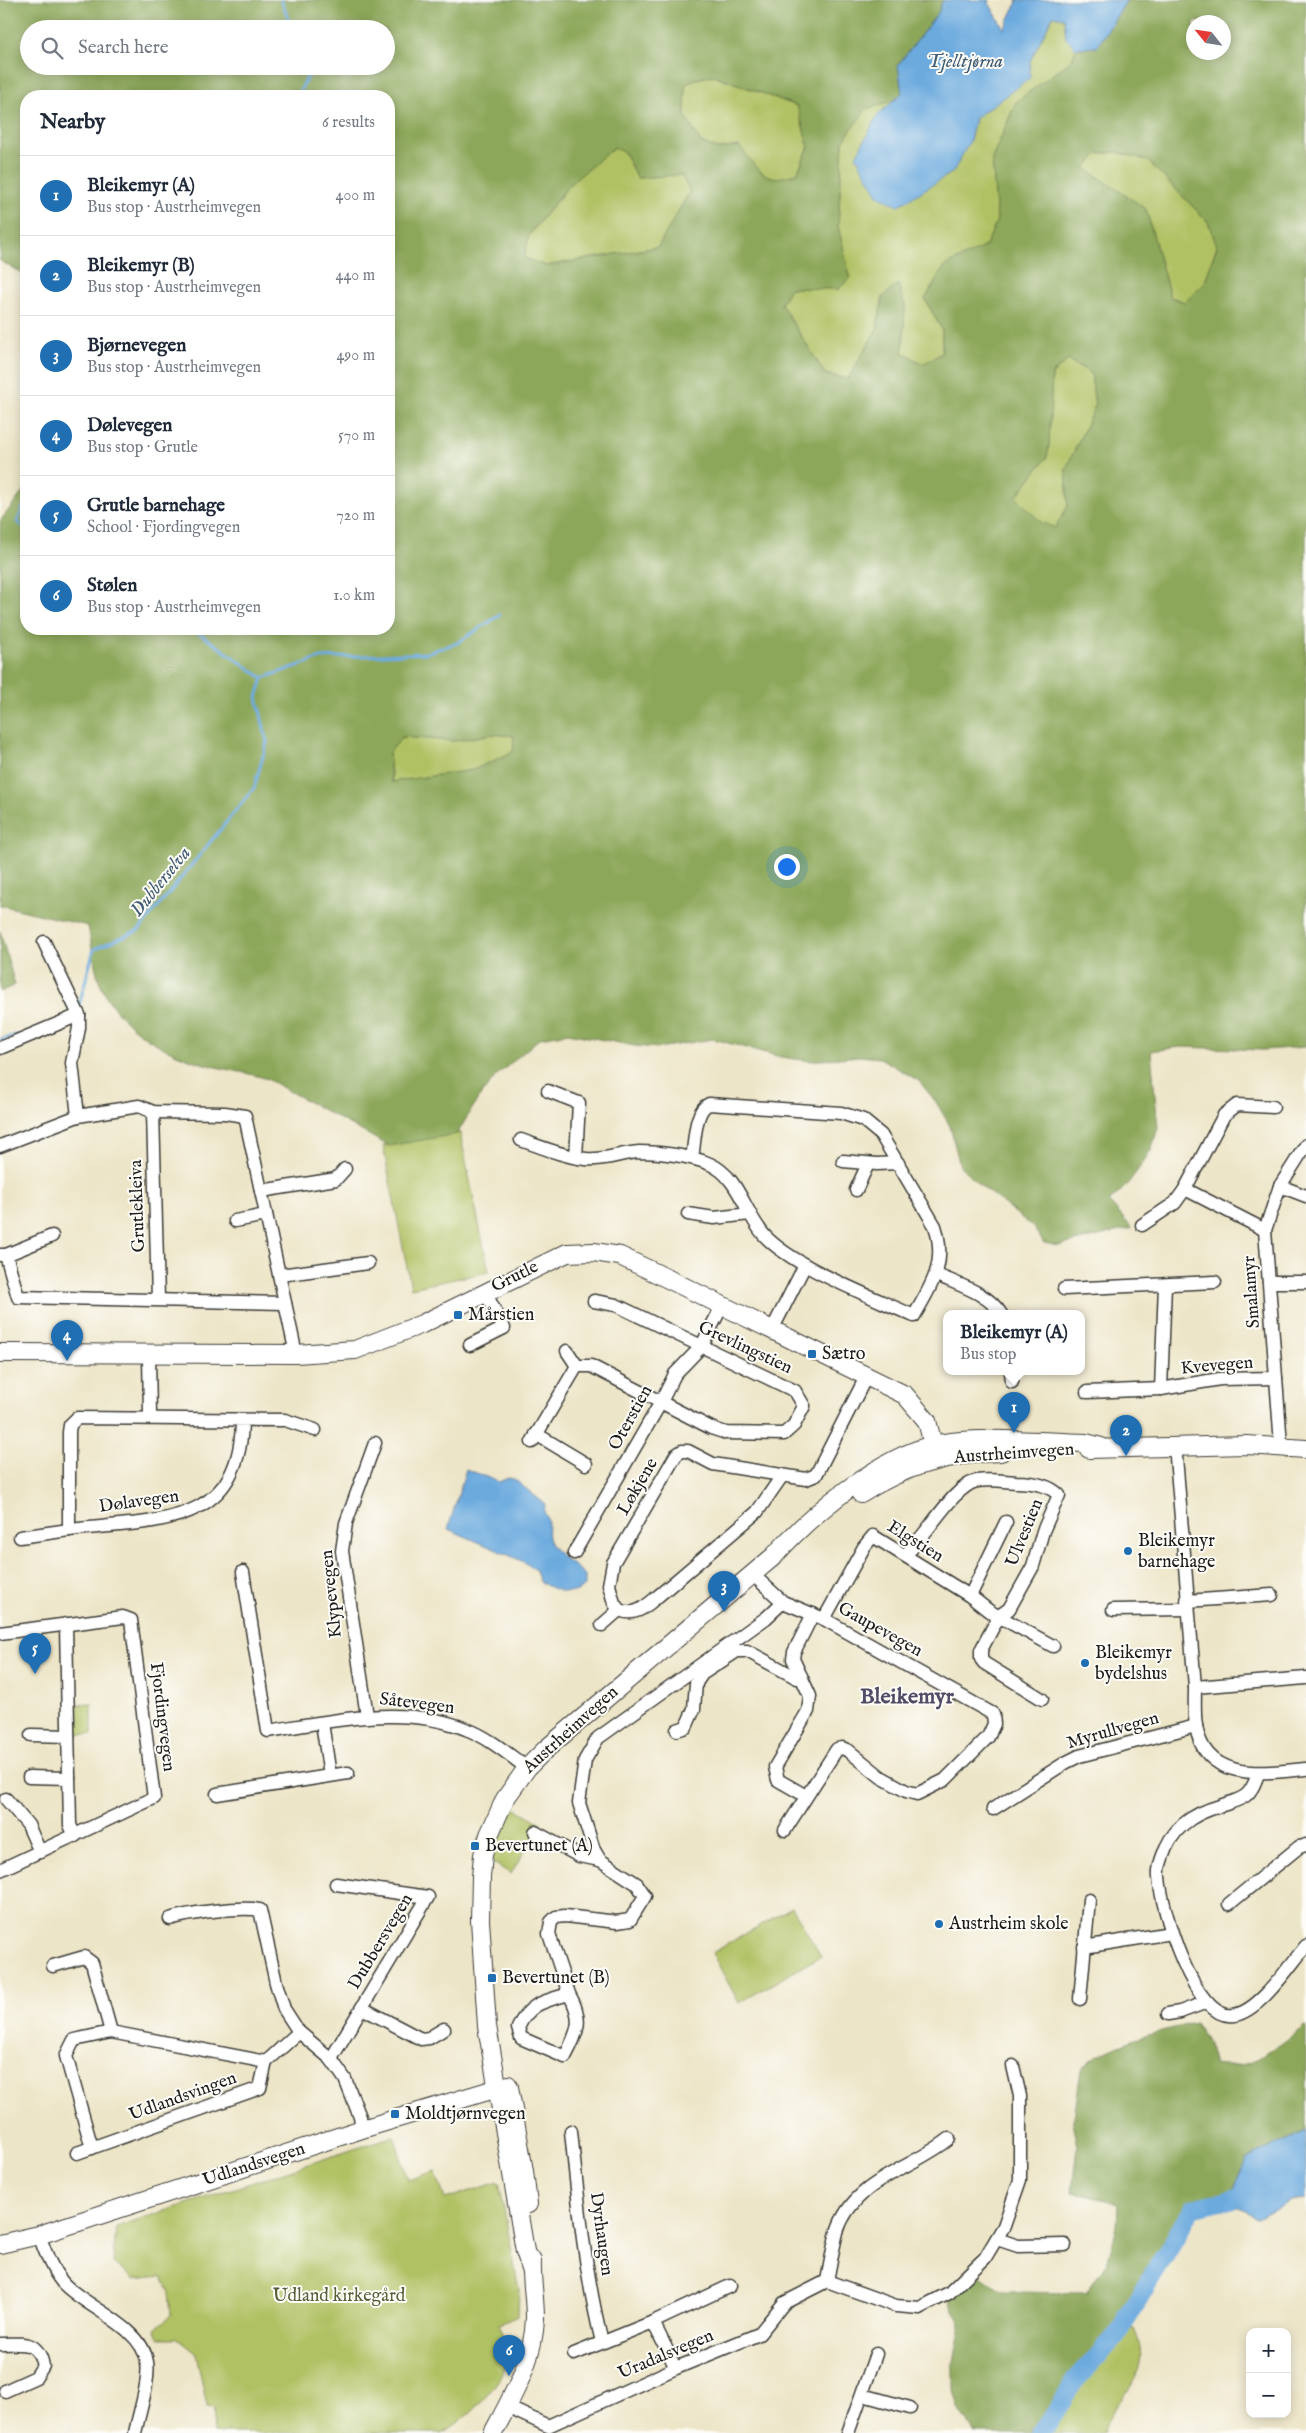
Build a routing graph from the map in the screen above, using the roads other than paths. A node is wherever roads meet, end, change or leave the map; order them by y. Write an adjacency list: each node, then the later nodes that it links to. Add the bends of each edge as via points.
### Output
1 (44, 942): 2 (street)
2 (79, 1015): 3 (street); 7 (street, via 72,1063)
3 (0, 1048)
4 (548, 1091): 11 (street, via 579,1103)
5 (1273, 1108): 18 (street, via 1237,1105 1224,1115)
6 (153, 1112): 7 (street, via 140,1106); 20 (street, via 246,1116); 40 (street, Grutlekleiva)
7 (78, 1116): 10 (street)
8 (521, 1140): 11 (street)
9 (1306, 1145): 17 (street, Smalamyr)
10 (0, 1146)
11 (576, 1157): 12 (street, via 605,1158 639,1152)
12 (692, 1158): 14 (street, via 702,1109 717,1103 841,1113 863,1120 881,1135); 23 (street, via 723,1170)
13 (844, 1161): 15 (street)
14 (898, 1163): 15 (street); 33 (street, via 935,1226 940,1249)
15 (868, 1164): 19 (street)
16 (345, 1169): 20 (street, via 336,1179)
17 (1280, 1186): 21 (street); 27 (street, Smalamyr)
18 (1185, 1189): 26 (street, via 1175,1203); 27 (street)
19 (856, 1190)
20 (261, 1191): 24 (street)
21 (1306, 1196)
22 (688, 1214): 23 (street, via 714,1218)
23 (750, 1214): 31 (street, via 764,1235)
24 (266, 1215): 25 (street); 32 (street)
25 (235, 1221)
26 (1142, 1225)
27 (1265, 1230): 35 (street, Smalamyr)
28 (52, 1236): 29 (street)
29 (3, 1255): 40 (street, via 18,1297)
30 (368, 1262): 32 (street)
31 (805, 1265): 33 (street, via 914,1316); 45 (street)
32 (280, 1275): 42 (street)
33 (937, 1275): 44 (street, via 987,1299)
34 (1215, 1282): 37 (street)
35 (1269, 1282): 36 (street); 54 (street, Smalamyr)
36 (1306, 1282)
37 (1165, 1285): 38 (street); 55 (street, Kvevegen)
38 (1064, 1289)
39 (485, 1292): 43 (main road, Grutle, via 567,1253 594,1252 620,1256); 46 (street, via 504,1328); 51 (main road, Grutle, via 422,1324 355,1350)
40 (158, 1299): 42 (street)
41 (594, 1301): 47 (street, Grevlingstien, via 616,1305)
42 (285, 1302): 51 (street)
43 (723, 1304): 45 (main road, Grutle); 47 (street, Oterstien)
44 (998, 1310)
45 (773, 1328): 53 (main road, Grutle)
46 (470, 1346)
47 (701, 1347): 57 (street, Oterstien, via 675,1374); 57 (street, Grevlingstien, via 795,1392 804,1406 794,1425 784,1434 726,1433 699,1423)
48 (567, 1351): 52 (street)
49 (0, 1352): 50 (main road, Grutle)
50 (149, 1352): 51 (main road, Grutle); 58 (street)
51 (296, 1354)
52 (577, 1366): 57 (street, Grevlingstien, via 591,1366); 66 (street, via 534,1438)
53 (867, 1375): 65 (main road, Grutle, via 905,1395 918,1407 928,1421); 67 (street, Løkjene, via 816,1474 806,1479)
54 (1276, 1378): 55 (street, Kvevegen, via 1220,1379); 63 (street, Smalamyr)
55 (1161, 1389): 56 (street, Kvevegen)
56 (1087, 1392)
57 (661, 1402): 71 (street, Oterstien)
58 (150, 1417): 59 (street); 69 (street, via 80,1417 73,1420 70,1432)
59 (242, 1420): 60 (street, via 285,1420); 69 (street, Dølavegen, via 240,1442 229,1478 211,1500 198,1509 168,1518)
60 (315, 1430)
61 (375, 1443): 91 (street, Klypevegen, via 346,1523 342,1552)
62 (1175, 1445): 63 (main road, Austrheimvegen); 65 (main road, Austrheimvegen, via 1101,1447 1086,1443 976,1441); 78 (street)
63 (1281, 1445): 64 (main road, Austrheimvegen)
64 (1306, 1449)
65 (935, 1452): 74 (main road, Austrheimvegen, via 905,1456 862,1479)
66 (586, 1464)
67 (782, 1476): 79 (street, via 757,1512 657,1598 631,1613); 79 (street, Løkjene, via 713,1464 688,1452 676,1455 613,1563 609,1585)
68 (1006, 1522): 76 (street)
69 (69, 1530): 70 (street, Dølavegen)
70 (20, 1538)
71 (574, 1552)
72 (905, 1555): 76 (street, Elgstien); 81 (street, Elgstien, via 873,1536); 82 (street, Ulvestien, via 918,1544 961,1488 976,1481 1022,1482 1052,1488 1059,1495 1043,1531 1033,1566 1009,1610)
73 (243, 1572): 92 (street, Såtevegen, via 268,1731)
74 (752, 1574): 77 (street, Gaupevegen); 97 (main road, Austrheimvegen)
75 (1272, 1595): 78 (street)
76 (970, 1596): 82 (street, Elgstien)
77 (783, 1602): 81 (street, Gaupevegen); 113 (street, via 766,1618 598,1738 585,1760 579,1803)
78 (1187, 1605): 80 (street); 89 (street)
79 (619, 1610): 84 (street)
80 (1113, 1610)
81 (819, 1616): 87 (street, via 794,1652 793,1660); 105 (street, Gaupevegen, via 993,1714 994,1724 988,1737 945,1780 918,1794 906,1791 871,1771 850,1751 842,1748 832,1754)
82 (999, 1616): 86 (street, Elgstien); 90 (street, Ulvestien, via 981,1650 981,1659)
83 (66, 1624): 85 (street, Fjordingvegen); 96 (street); 110 (street, Fjordingvegen, via 123,1616 131,1620 154,1798)
84 (602, 1625)
85 (0, 1633)
86 (1053, 1646)
87 (801, 1676): 94 (street, via 797,1678 747,1651 737,1650 702,1674 696,1683 694,1709 686,1727); 105 (street, via 810,1696 808,1711 775,1767 778,1780)
88 (1306, 1678): 89 (street)
89 (1195, 1687): 93 (street)
90 (1042, 1698)
91 (367, 1716): 92 (street, Såtevegen); 97 (street, Såtevegen, via 439,1721 466,1729)
92 (322, 1723): 101 (street)
93 (1196, 1726): 100 (street, via 1208,1753 1225,1767); 107 (street, Myrullvegen, via 1079,1756)
94 (677, 1730)
95 (30, 1735): 96 (street)
96 (68, 1736): 103 (street)
97 (527, 1768): 134 (main road, Austrheimvegen, via 505,1799 483,1855 480,1898 484,1965)
98 (1306, 1769): 100 (street)
99 (348, 1773): 101 (street)
100 (1258, 1774): 119 (street, via 1250,1792 1244,1797 1205,1810 1176,1829 1167,1842 1158,1876)
101 (330, 1775): 104 (street)
102 (30, 1777): 103 (street)
103 (69, 1778): 110 (street, via 70,1825)
104 (217, 1794)
105 (806, 1796): 108 (street)
106 (6, 1799): 112 (street, via 28,1825)
107 (993, 1810)
108 (785, 1830)
109 (535, 1832): 113 (street, via 579,1856)
110 (76, 1836): 112 (street, Fjordingvegen)
111 (1306, 1845): 117 (street)
112 (40, 1852): 114 (street, Fjordingvegen)
113 (600, 1860): 123 (street, via 637,1884 645,1896 630,1920 565,1916 556,1917 551,1922 549,1934)
114 (0, 1870)
115 (336, 1884): 126 (street, Dubbersvegen, via 428,1897)
116 (1089, 1900): 121 (street)
117 (1229, 1904)
118 (170, 1919): 130 (street, via 184,1914 247,1907 260,1910 284,2009)
119 (1170, 1933): 121 (street); 125 (street, via 1177,1952)
120 (1306, 1946): 125 (street, via 1248,2011 1232,2016 1217,2011)
121 (1084, 1947): 124 (street)
122 (53, 1966): 129 (street, via 84,1957 92,1963)
123 (570, 1994): 123 (street, via 578,2010 576,2035 565,2057 521,2038 518,2028 524,2015 535,2005)
124 (1080, 1999)
125 (1206, 2002): 127 (street)
126 (362, 2008): 128 (street, Dubbersvegen, via 421,2039); 131 (street, Dubbersvegen)
127 (1168, 2014)
128 (444, 2029)
129 (111, 2032): 132 (street, Udlandsvingen); 138 (street, Udlandsvingen, via 74,2040 66,2056)
130 (299, 2032): 131 (street); 132 (street)
131 (331, 2059): 135 (street, via 345,2079)
132 (266, 2062): 138 (street, Udlandsvingen, via 260,2088)
133 (1013, 2066): 141 (street, via 1020,2096 1020,2180)
134 (502, 2087): 135 (main road, Udlandsvegen); 154 (main road, Austrheimvegen, via 524,2171 533,2250 535,2319 521,2378)
135 (362, 2129): 140 (main road, Udlandsvegen)
136 (572, 2130): 147 (street, Dyrhaugen, via 578,2201 593,2305)
137 (949, 2139): 144 (street, via 937,2149 876,2182 856,2200 838,2231)
138 (92, 2148): 139 (street, Udlandsvingen)
139 (77, 2153)
140 (39, 2235): 142 (main road, Udlandsvegen); 157 (street, via 49,2261 63,2283 141,2343 147,2375)
141 (998, 2240): 143 (street, via 1018,2246); 144 (street, via 985,2258 949,2293 920,2308 896,2306)
142 (0, 2244)
143 (1065, 2245)
144 (827, 2281): 151 (street, Uradalsvegen, via 784,2303 759,2334)
145 (730, 2286): 146 (street)
146 (653, 2322): 147 (street); 151 (street)
147 (602, 2342): 149 (street)
148 (0, 2344): 152 (street, via 24,2344 36,2348 43,2366 36,2377)
149 (574, 2354)
150 (876, 2354): 153 (street)
151 (676, 2368): 156 (street, Uradalsvegen)
152 (5, 2391)
153 (862, 2395): 155 (street); 159 (street)
154 (507, 2407): 156 (street, Uradalsvegen); 158 (main road, Austrheimvegen)
155 (910, 2408)
156 (548, 2429)
157 (135, 2433)
158 (493, 2433)
159 (848, 2433)

